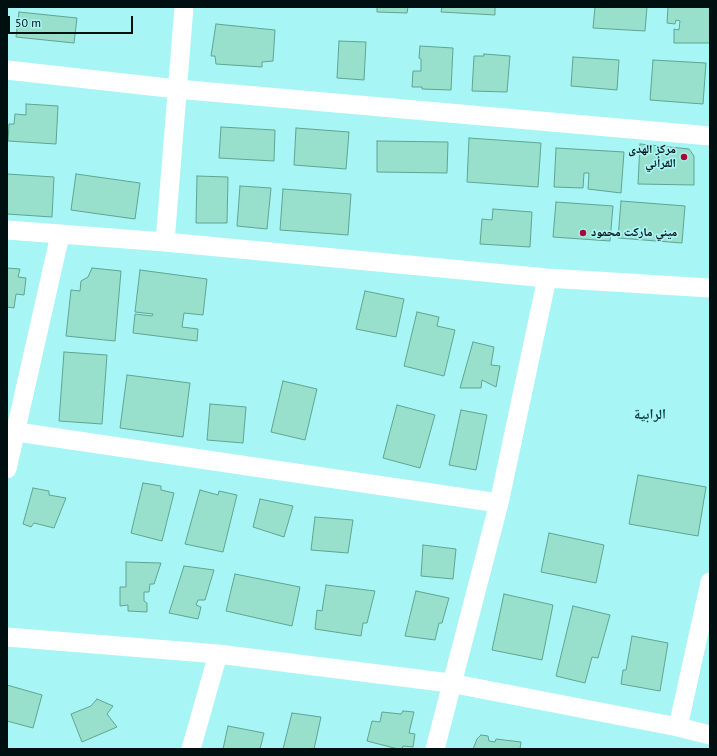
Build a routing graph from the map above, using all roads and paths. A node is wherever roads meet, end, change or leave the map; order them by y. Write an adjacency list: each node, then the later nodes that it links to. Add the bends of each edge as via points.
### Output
1 (184, 7): 3 (street)
2 (7, 70): 3 (street)
3 (177, 89): 4 (street); 7 (street)
4 (710, 136)
5 (7, 230): 6 (street)
6 (60, 235): 7 (street); 10 (street)
7 (165, 242): 8 (street)
8 (546, 278): 9 (street); 12 (street)
9 (710, 288)
10 (17, 432): 11 (street); 12 (street)
11 (7, 469)
12 (499, 503): 16 (street)
13 (710, 582): 17 (street)
14 (7, 638): 15 (street)
15 (218, 654): 16 (street); 19 (street)
16 (450, 683): 17 (street); 20 (street)
17 (678, 727): 18 (street)
18 (710, 735)
19 (191, 749)
20 (434, 749)

